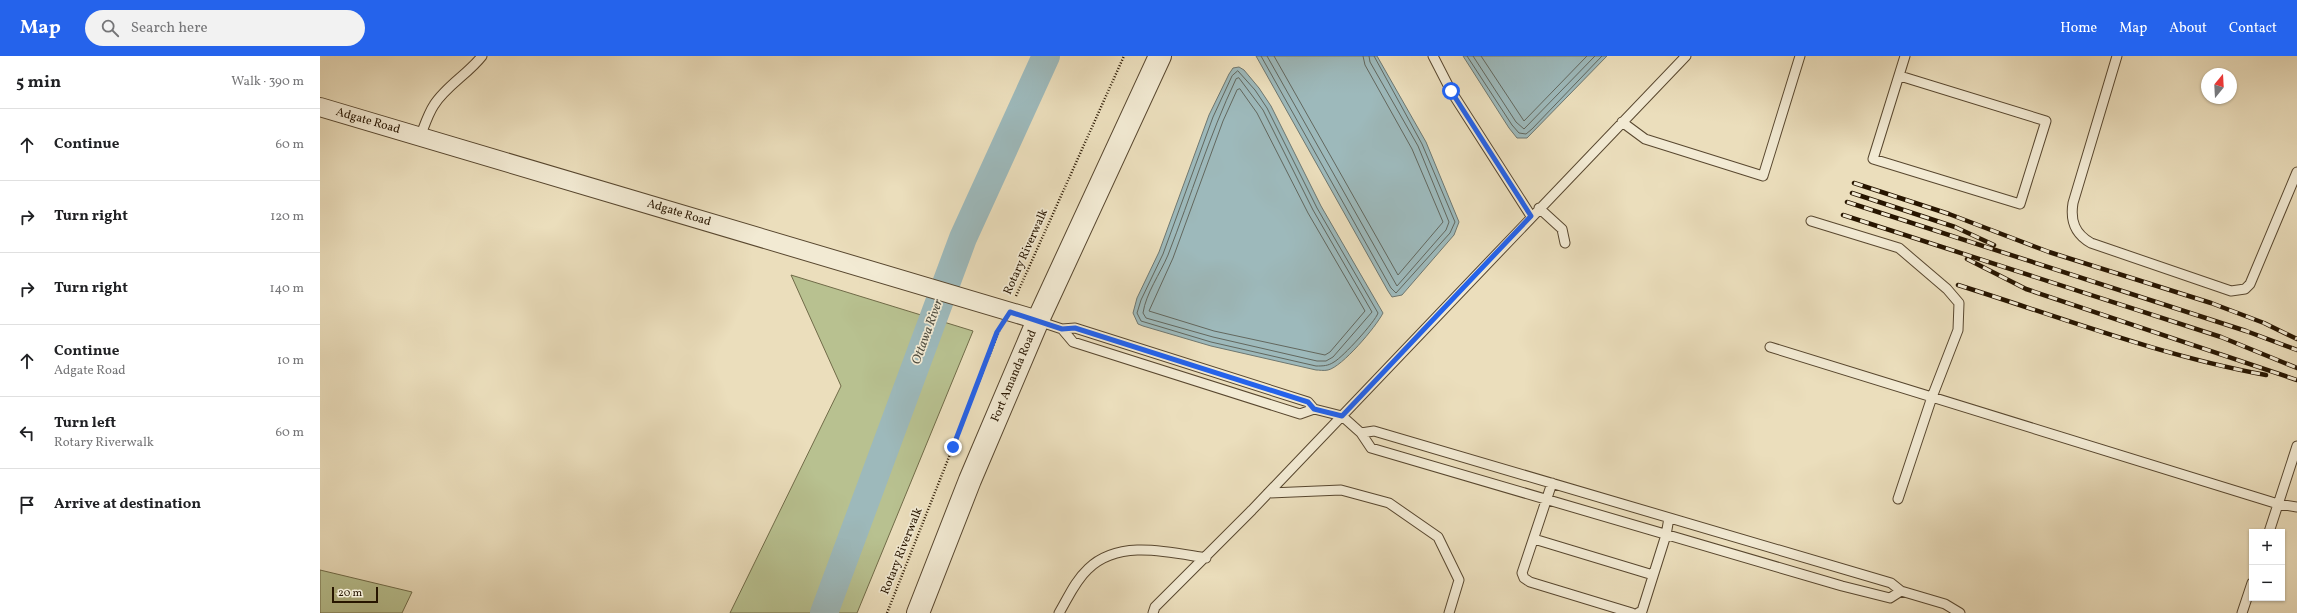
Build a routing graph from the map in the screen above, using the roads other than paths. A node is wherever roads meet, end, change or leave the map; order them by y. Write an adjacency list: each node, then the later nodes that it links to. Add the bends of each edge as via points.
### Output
1 (482, 56): 11 (lane, via 436,102)
2 (1160, 56): 17 (street, Fort Amanda Road)
3 (1433, 56): 14 (lane, via 1451,91)
4 (1686, 56): 10 (lane)
5 (1800, 56): 10 (lane, via 1763,176 1644,139)
6 (1905, 56): 8 (lane)
7 (2117, 56): 12 (lane, via 2071,213 2074,228 2082,238 2231,291 2245,289 2250,284)
8 (1900, 76): 8 (lane, via 1873,159 2020,204 2046,121)
9 (320, 107): 11 (street, Adgate Road)
10 (1622, 122): 13 (lane)
11 (420, 137): 17 (street, Adgate Road)
12 (2297, 172)
13 (1539, 208): 14 (lane); 16 (lane, via 1562,229)
14 (1531, 216): 22 (lane)
15 (1811, 221): 20 (lane, via 1899,248 1947,289 1959,303 1958,330)
16 (1565, 243)
17 (1038, 320): 18 (lane); 40 (street, Fort Amanda Road, via 970,480)
18 (1062, 329): 21 (lane, via 1075,328 1308,402); 21 (lane, via 1073,342 1293,412 1300,414)
19 (1770, 347): 20 (lane)
20 (1932, 397): 27 (lane); 29 (lane)
21 (1314, 409): 22 (lane)
22 (1342, 416): 23 (lane); 26 (lane)
23 (1361, 433): 25 (lane, via 1374,431); 28 (lane, via 1371,448)
24 (2297, 446): 29 (lane)
25 (1552, 483): 28 (lane); 31 (lane)
26 (1268, 493): 35 (lane); 42 (lane, via 1341,490 1389,503 1438,537 1459,580)
27 (1898, 499)
28 (1546, 501): 33 (lane); 34 (lane)
29 (2278, 504): 30 (lane); 32 (lane)
30 (2297, 507)
31 (1669, 518): 33 (lane); 37 (lane, via 1891,583)
32 (2270, 529)
33 (1666, 535): 36 (lane); 37 (lane, via 1890,598)
34 (1534, 539): 36 (lane); 43 (lane, via 1522,572 1524,578)
35 (1206, 558): 39 (lane); 41 (lane, via 1152,551 1111,554 1088,569)
36 (1653, 575): 44 (lane, via 1642,611)
37 (1901, 591): 45 (lane, via 1945,604)
38 (2249, 592): 46 (lane)
39 (1152, 611)
40 (918, 613)
41 (1059, 613)
42 (1449, 613)
43 (1632, 613)
44 (1638, 613)
45 (1960, 613)
46 (2242, 613)

